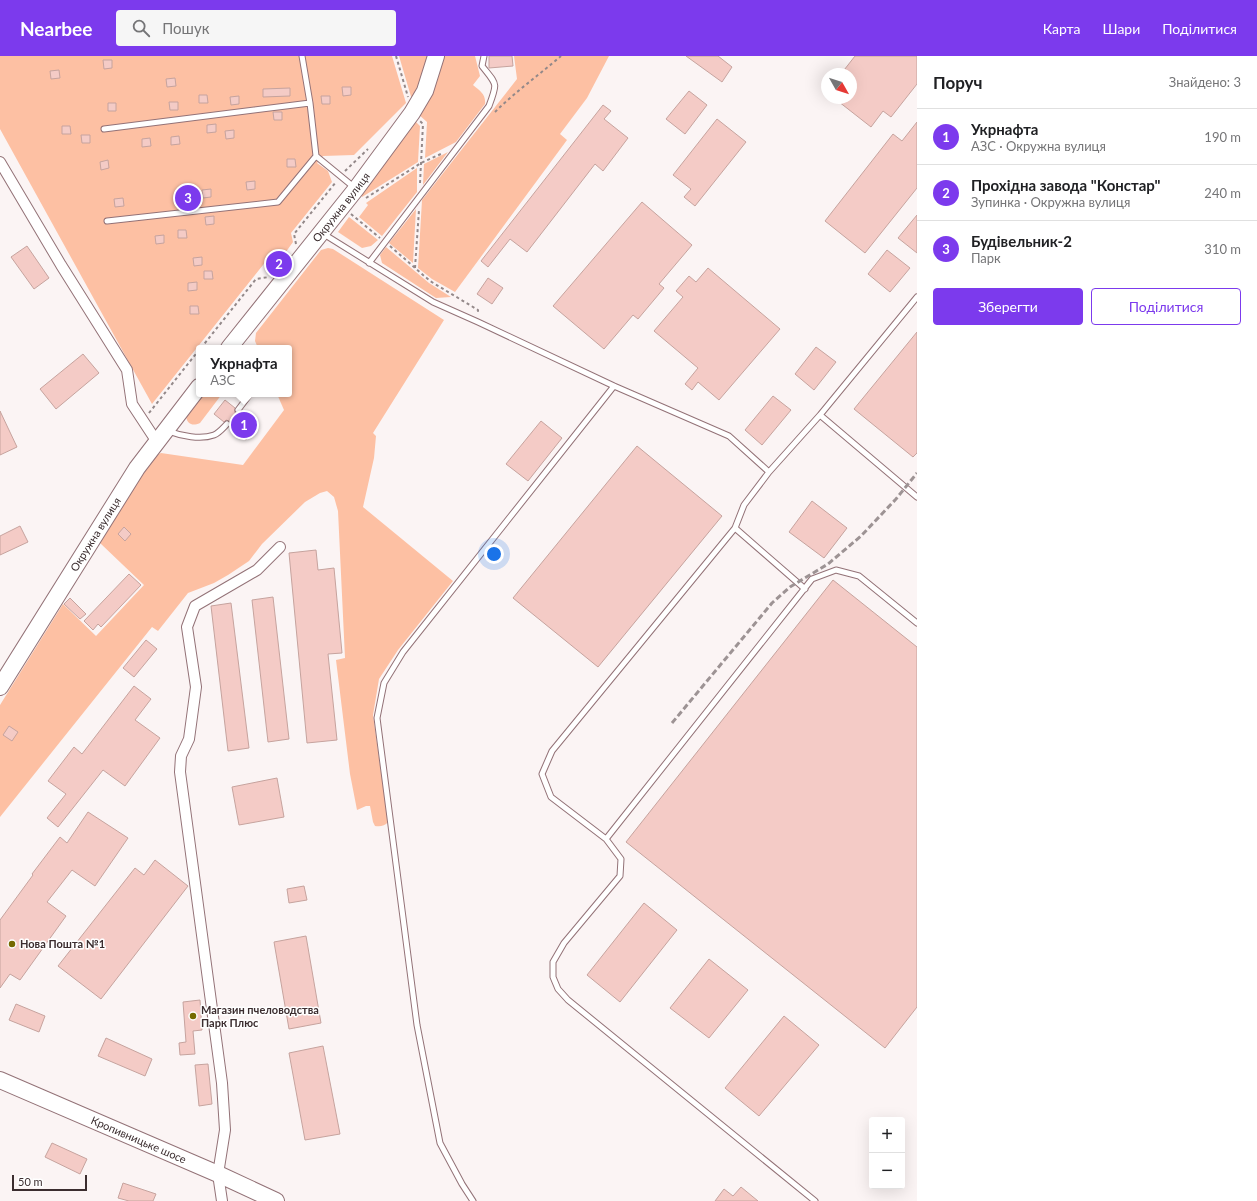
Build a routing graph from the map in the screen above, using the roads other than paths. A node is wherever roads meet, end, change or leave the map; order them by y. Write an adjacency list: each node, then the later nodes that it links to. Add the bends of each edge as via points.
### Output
1 (302, 56): 4 (lane)
2 (436, 56): 8 (main road, Окружна вулиця, via 425,91 412,113)
3 (484, 56): 11 (lane, via 482,66 495,83 495,91 489,106)
4 (310, 103): 5 (lane); 6 (lane)
5 (104, 129)
6 (316, 156): 8 (lane); 9 (lane, via 278,202)
7 (0, 162): 20 (street, via 61,265 128,370 132,404 143,420)
8 (356, 188): 10 (main road, Окружна вулиця)
9 (108, 221)
10 (321, 232): 11 (lane); 13 (main road, Окружна вулиця)
11 (369, 262): 14 (lane, via 433,302)
12 (917, 297): 18 (lane)
13 (235, 344)
14 (614, 386): 21 (lane, via 729,436); 33 (lane, via 403,652 384,683 377,718 417,1025 440,1143)
15 (196, 391): 20 (main road, Окружна вулиця)
16 (248, 397): 17 (lane)
17 (238, 410)
18 (820, 415): 21 (lane); 22 (lane)
19 (226, 424): 20 (lane, via 215,435)
20 (161, 436): 27 (main road, Окружна вулиця, via 137,468)
21 (769, 472): 23 (lane, via 744,505)
22 (917, 497)
23 (735, 528): 25 (lane); 28 (lane, via 552,751 542,774 551,797)
24 (280, 547): 30 (street, via 257,570 195,606 187,627 196,687 189,739 181,756 180,772 222,1083 226,1130)
25 (804, 589): 26 (lane, via 812,579 836,570 859,576); 28 (lane)
26 (917, 623)
27 (0, 687)
28 (606, 839): 34 (lane, via 621,859 620,876 564,943 553,962 553,977 558,989 568,1000)
29 (0, 1080): 30 (main road, Кропивницьке шосе)
30 (218, 1174): 31 (street); 32 (main road, Кропивницьке шосе)
31 (222, 1201)
32 (276, 1201)
33 (473, 1201)
34 (815, 1201)

